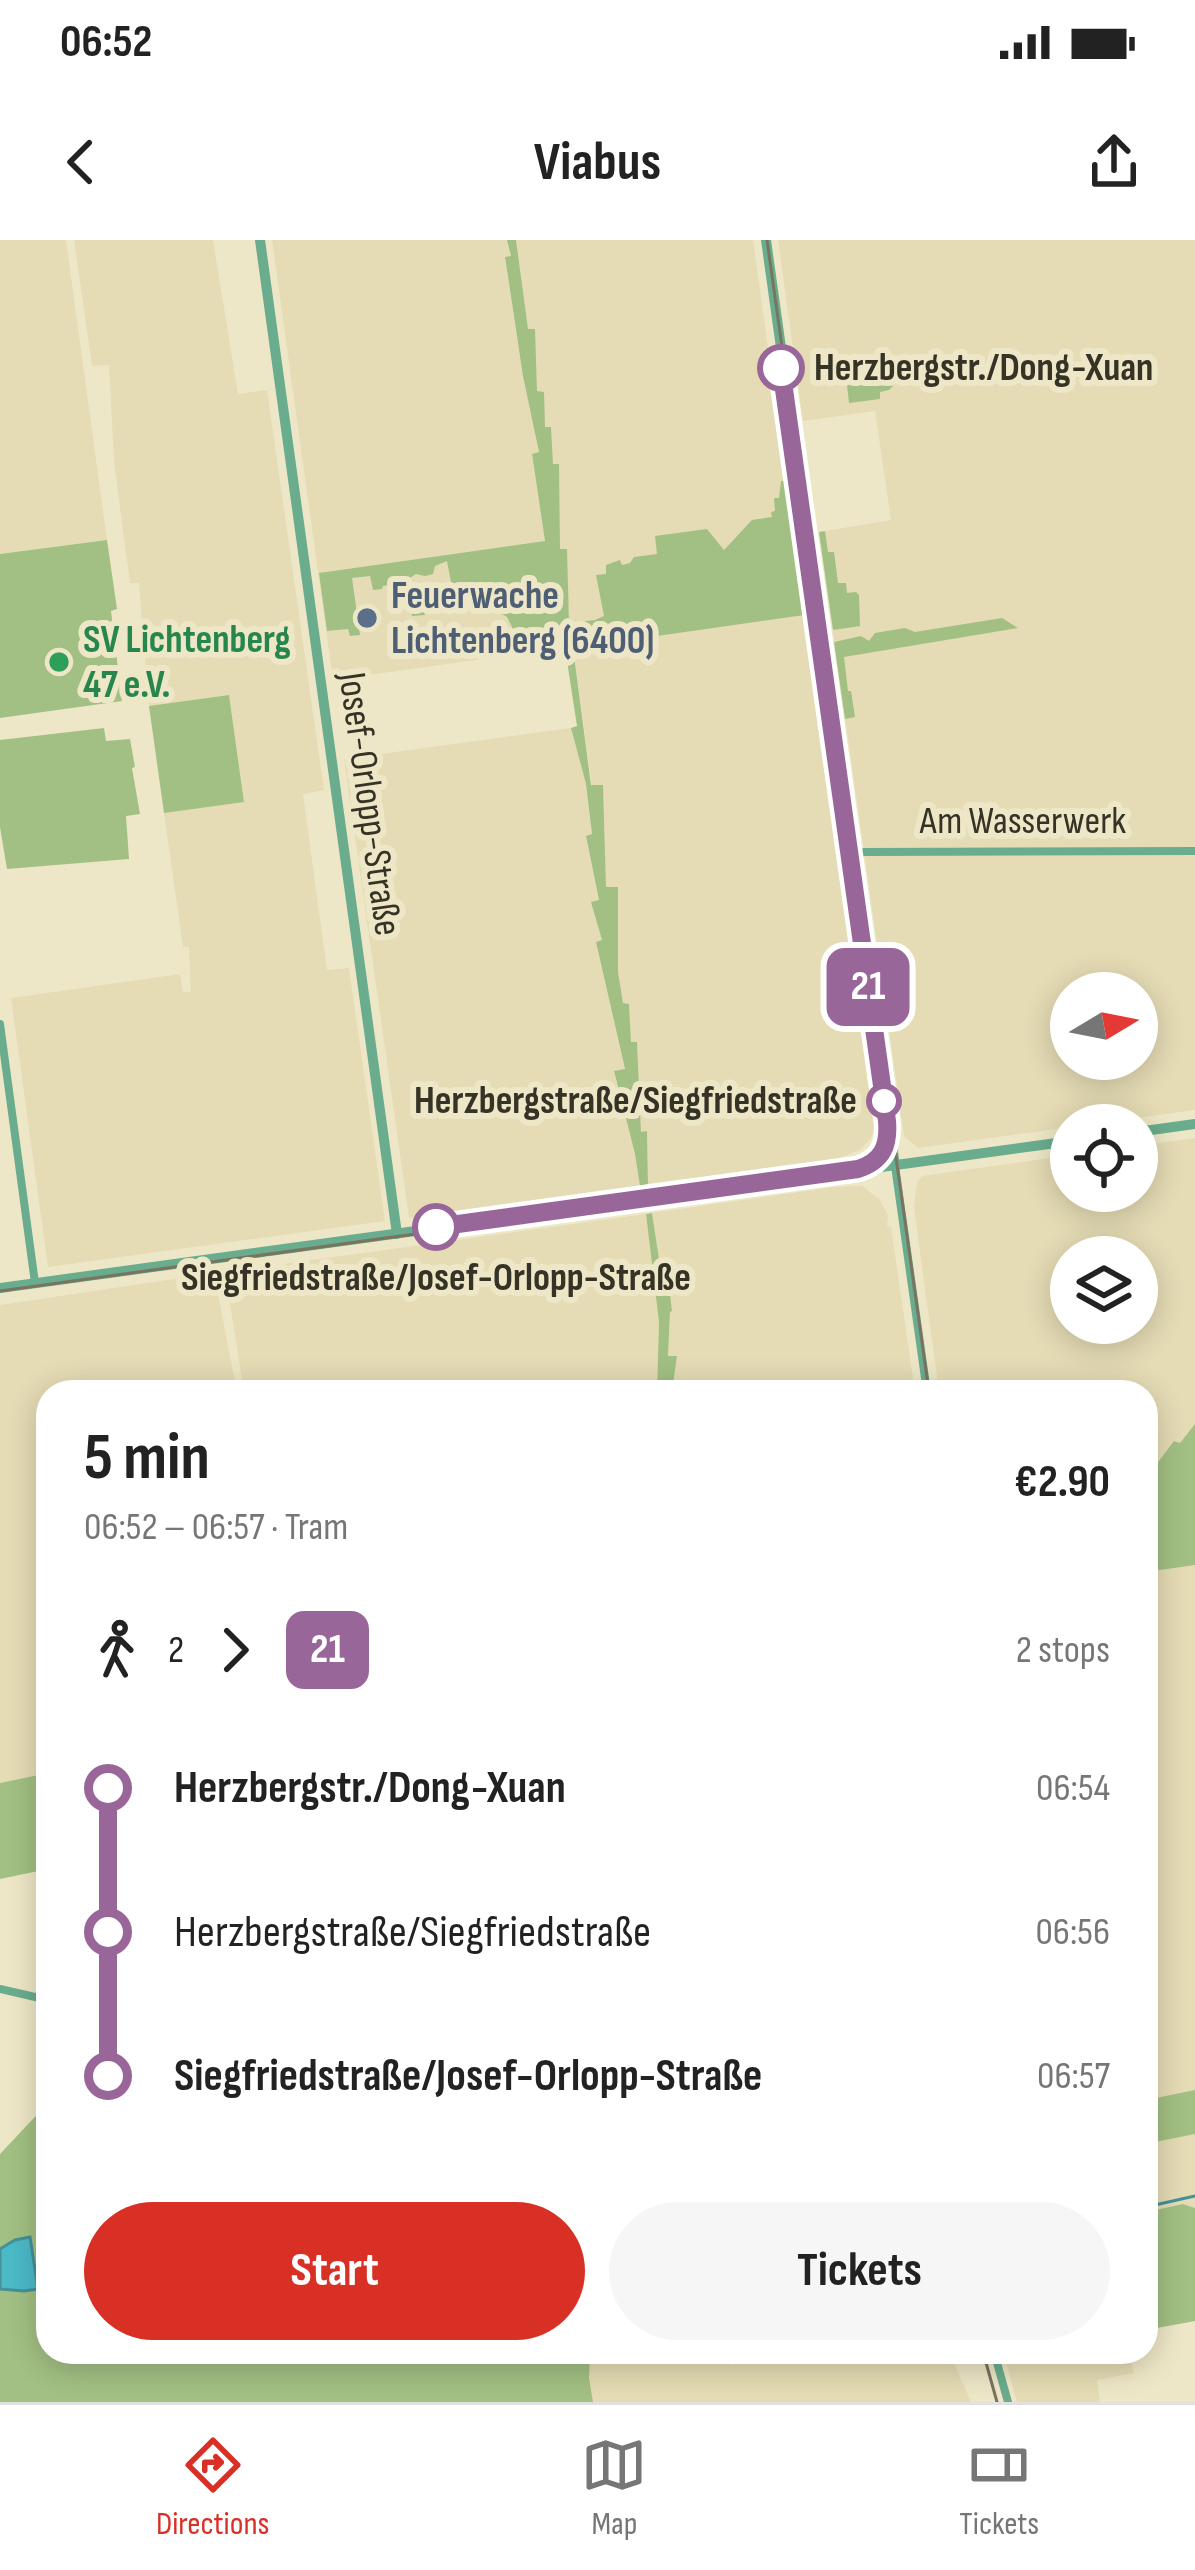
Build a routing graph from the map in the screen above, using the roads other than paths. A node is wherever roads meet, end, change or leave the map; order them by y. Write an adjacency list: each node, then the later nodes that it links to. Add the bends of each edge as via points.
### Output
1 (260, 240): 10 (street, Josef-Orlopp-Straße)
2 (766, 240): 4 (street)
3 (1195, 850): 4 (street, Am Wasserwerk)
4 (852, 854): 9 (street)
5 (0, 1024): 11 (street)
6 (1195, 1124): 7 (street)
7 (1158, 1129)
8 (1050, 1144): 9 (street)
9 (895, 1166): 10 (street); 13 (street)
10 (398, 1234): 11 (street)
11 (35, 1283): 12 (street)
12 (0, 1288)
13 (925, 1380)
14 (0, 1989): 15 (street)
15 (36, 1997)
16 (997, 2364): 17 (street)
17 (1008, 2402)

